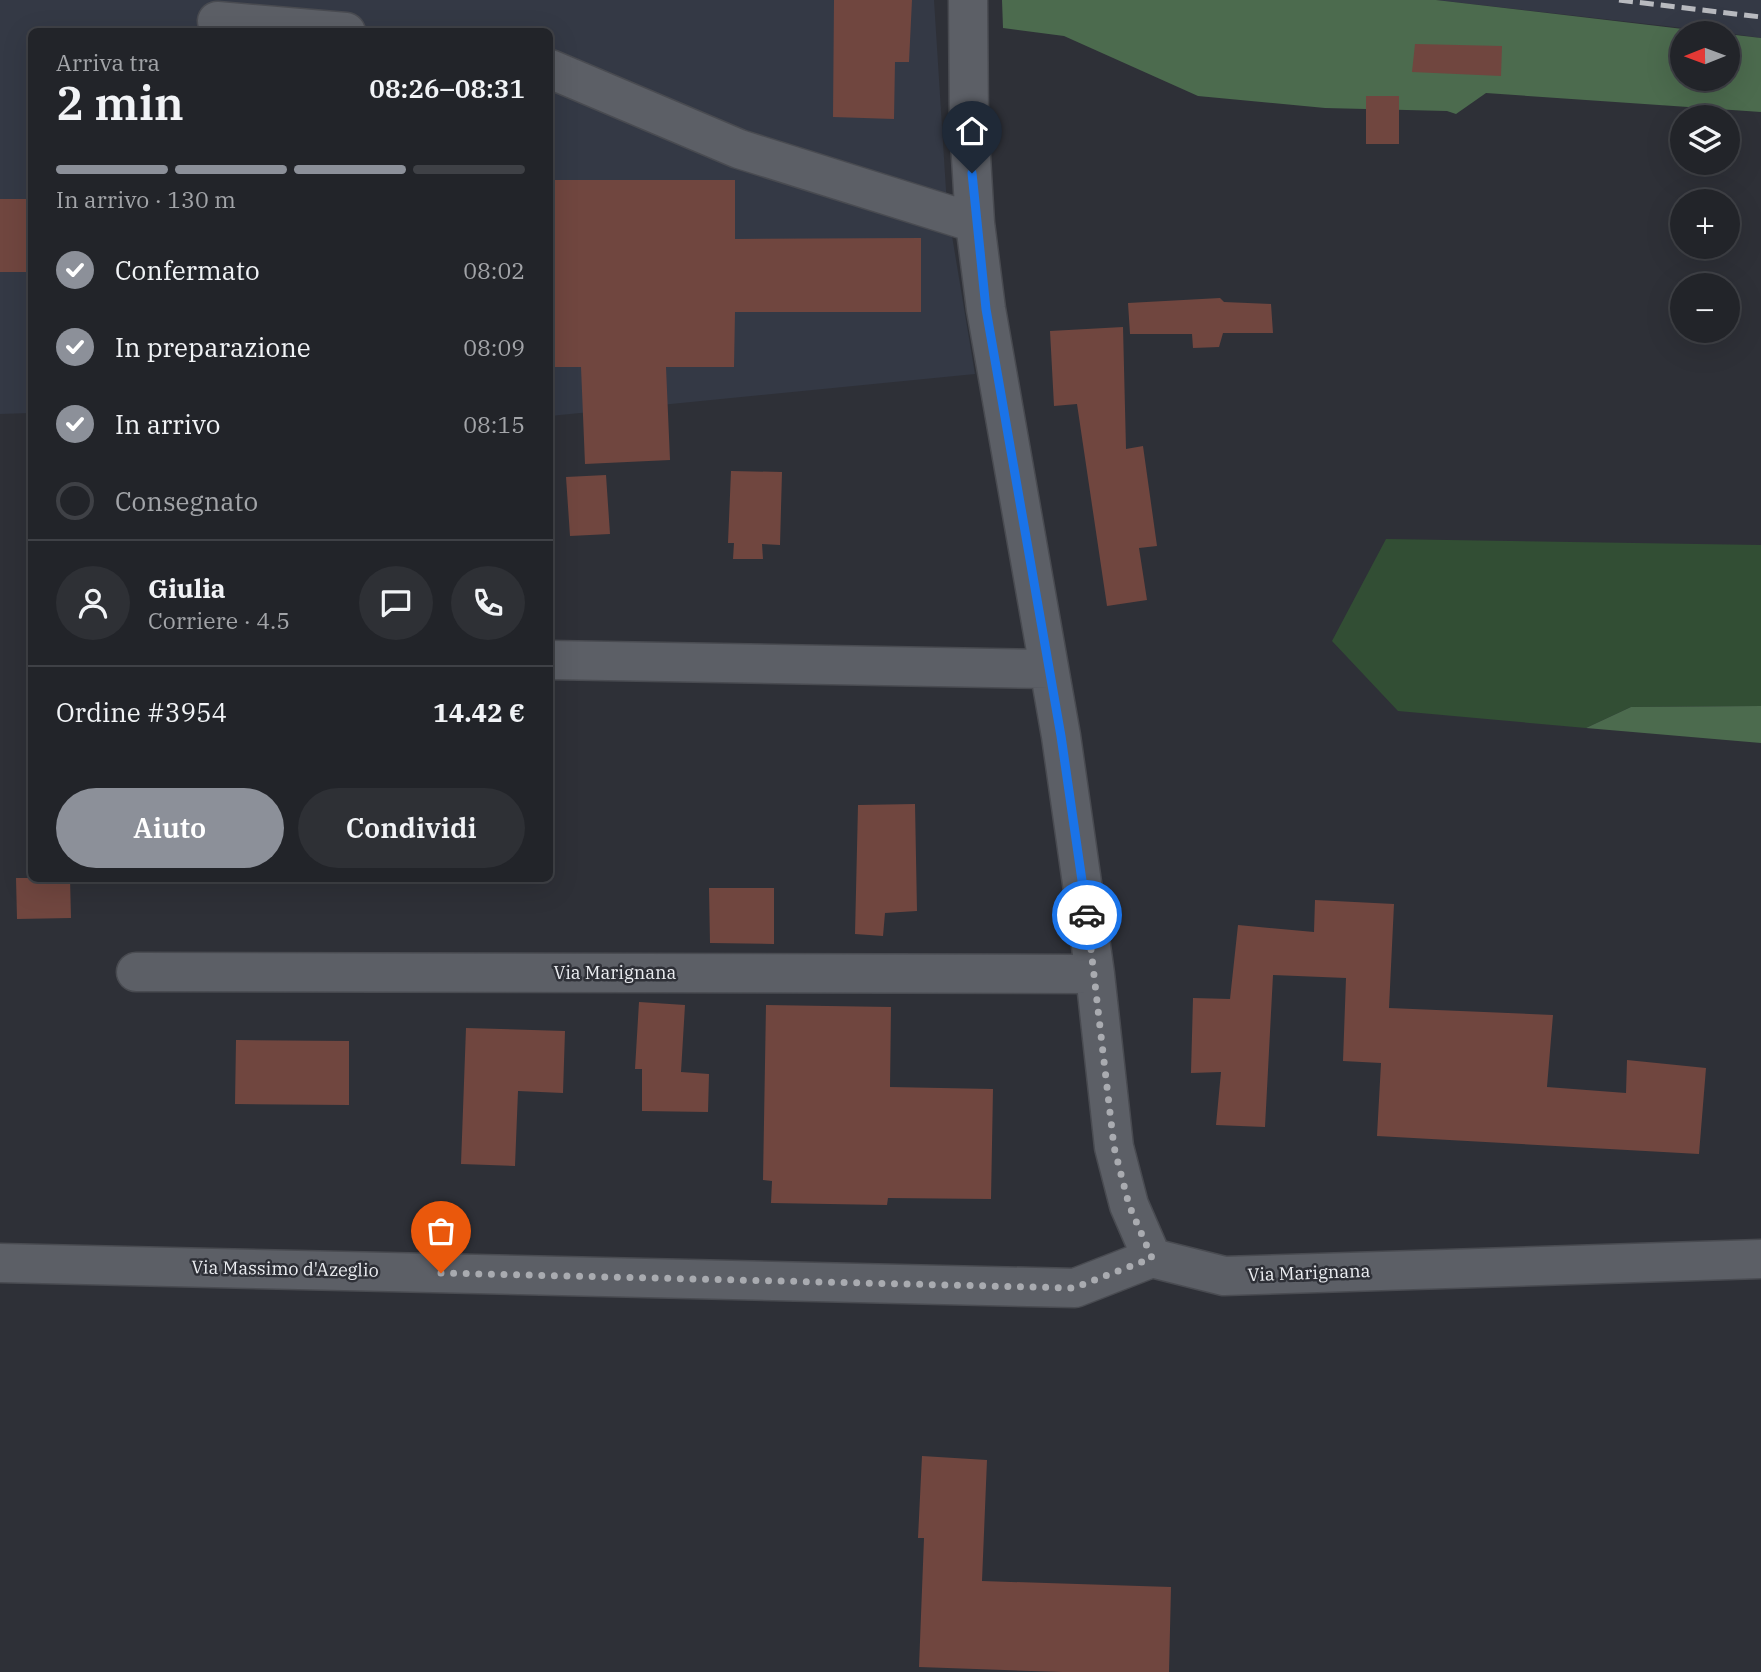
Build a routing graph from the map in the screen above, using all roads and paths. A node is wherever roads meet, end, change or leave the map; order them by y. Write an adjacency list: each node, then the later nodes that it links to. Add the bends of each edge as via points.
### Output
1 (968, 0): 5 (street)
2 (217, 21): 3 (street)
3 (299, 28)
4 (553, 70): 5 (street, via 739,149)
5 (975, 223): 7 (street)
6 (553, 660): 7 (street)
7 (1049, 669): 9 (street)
8 (136, 972): 9 (street, Via Marignana)
9 (1095, 974): 10 (street, via 1114,1147 1129,1205)
10 (1152, 1258): 11 (street, Via Marignana, via 1224,1276); 12 (street, Via Massimo d'Azeglio, via 1074,1288)
11 (1761, 1259)
12 (0, 1263)

